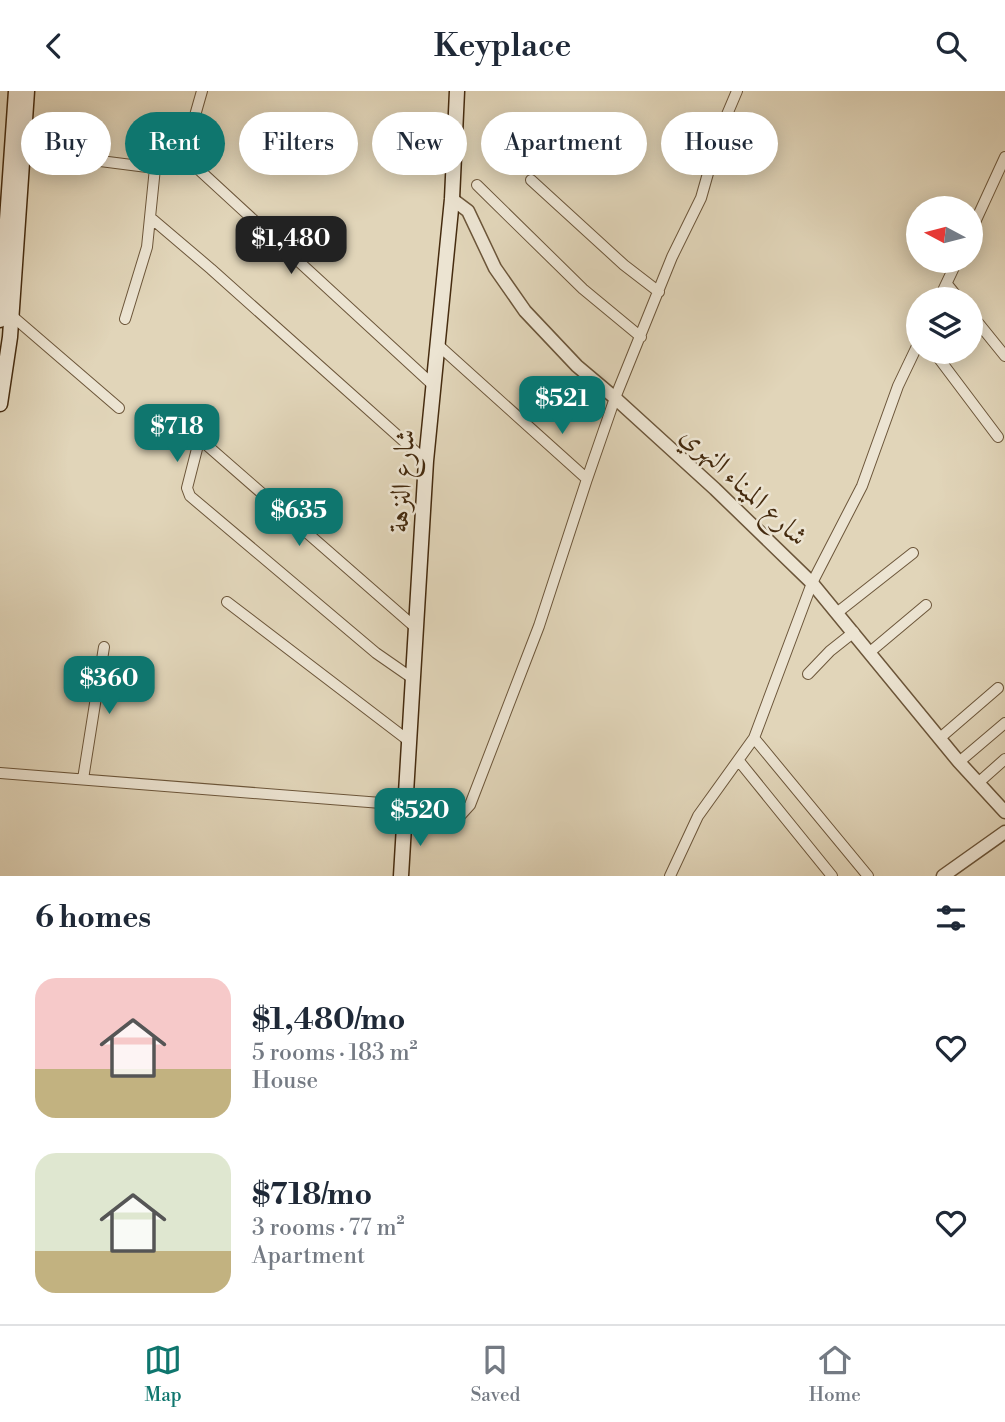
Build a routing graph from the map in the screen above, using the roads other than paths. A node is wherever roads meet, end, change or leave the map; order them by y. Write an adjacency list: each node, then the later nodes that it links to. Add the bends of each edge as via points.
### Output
1 (16, 91): 10 (main road)
2 (27, 91): 6 (main road)
3 (202, 91): 7 (street)
4 (457, 91): 15 (main road, شارع النزهة)
5 (737, 91): 22 (street, via 701,198)
6 (25, 112)
7 (196, 112)
8 (1005, 157): 16 (street)
9 (21, 161): 23 (main road)
10 (6, 163): 23 (main road)
11 (154, 175): 17 (street)
12 (205, 175): 31 (street)
13 (531, 180): 22 (street)
14 (477, 185): 26 (street, via 583,289)
15 (452, 199): 27 (main road, شارع النزهة); 32 (street, شارع الميناء النهري, via 468,211 495,268 525,311)
16 (984, 203)
17 (151, 218): 24 (street, via 141,272); 36 (street)
18 (952, 273): 19 (street)
19 (947, 284): 20 (street); 21 (street)
20 (945, 287)
21 (949, 287)
22 (659, 292): 26 (street)
23 (6, 318): 33 (main road); 34 (street)
24 (125, 319)
25 (983, 329): 28 (street)
26 (641, 337): 32 (street)
27 (437, 344): 31 (main road, شارع النزهة); 37 (street)
28 (1005, 356)
29 (908, 364): 39 (street, via 862,486)
30 (943, 364): 35 (street)
31 (433, 385): 36 (main road, شارع النزهة)
32 (615, 398): 37 (street); 39 (street, شارع الميناء النهري)
33 (0, 404)
34 (119, 408)
35 (998, 437)
36 (426, 461): 43 (main road, شارع النزهة)
37 (587, 479): 62 (street, via 539,626 470,805 460,816 436,827)
38 (913, 553): 42 (street)
39 (812, 583): 42 (street, شارع الميناء النهري); 51 (street)
40 (227, 602): 53 (street)
41 (926, 605): 46 (street)
42 (838, 612): 44 (street, شارع الميناء النهري)
43 (416, 628): 48 (main road, شارع النزهة); 48 (street, via 199,441 187,488 190,496)
44 (854, 632): 46 (street, شارع الميناء النهري); 47 (street)
45 (104, 647): 58 (street)
46 (870, 652): 52 (street, شارع الميناء النهري)
47 (808, 674)
48 (412, 678): 53 (main road, شارع النزهة)
49 (998, 688): 52 (street)
50 (1005, 723): 56 (street)
51 (754, 738): 55 (street); 67 (street)
52 (940, 738): 56 (street, شارع الميناء النهري)
53 (409, 741): 60 (main road, شارع النزهة)
54 (1005, 759): 59 (street)
55 (739, 761): 65 (street, via 698,816); 66 (street)
56 (959, 762): 59 (street, شارع الميناء النهري)
57 (0, 773): 58 (street)
58 (83, 779): 60 (street, via 394,804)
59 (978, 783): 61 (street, شارع الميناء النهري)
60 (405, 800): 62 (main road, شارع النزهة)
61 (1005, 812)
62 (405, 818): 64 (main road, شارع النزهة)
63 (1005, 832): 68 (street)
64 (401, 876)
65 (670, 876)
66 (832, 876)
67 (868, 876)
68 (943, 876)

